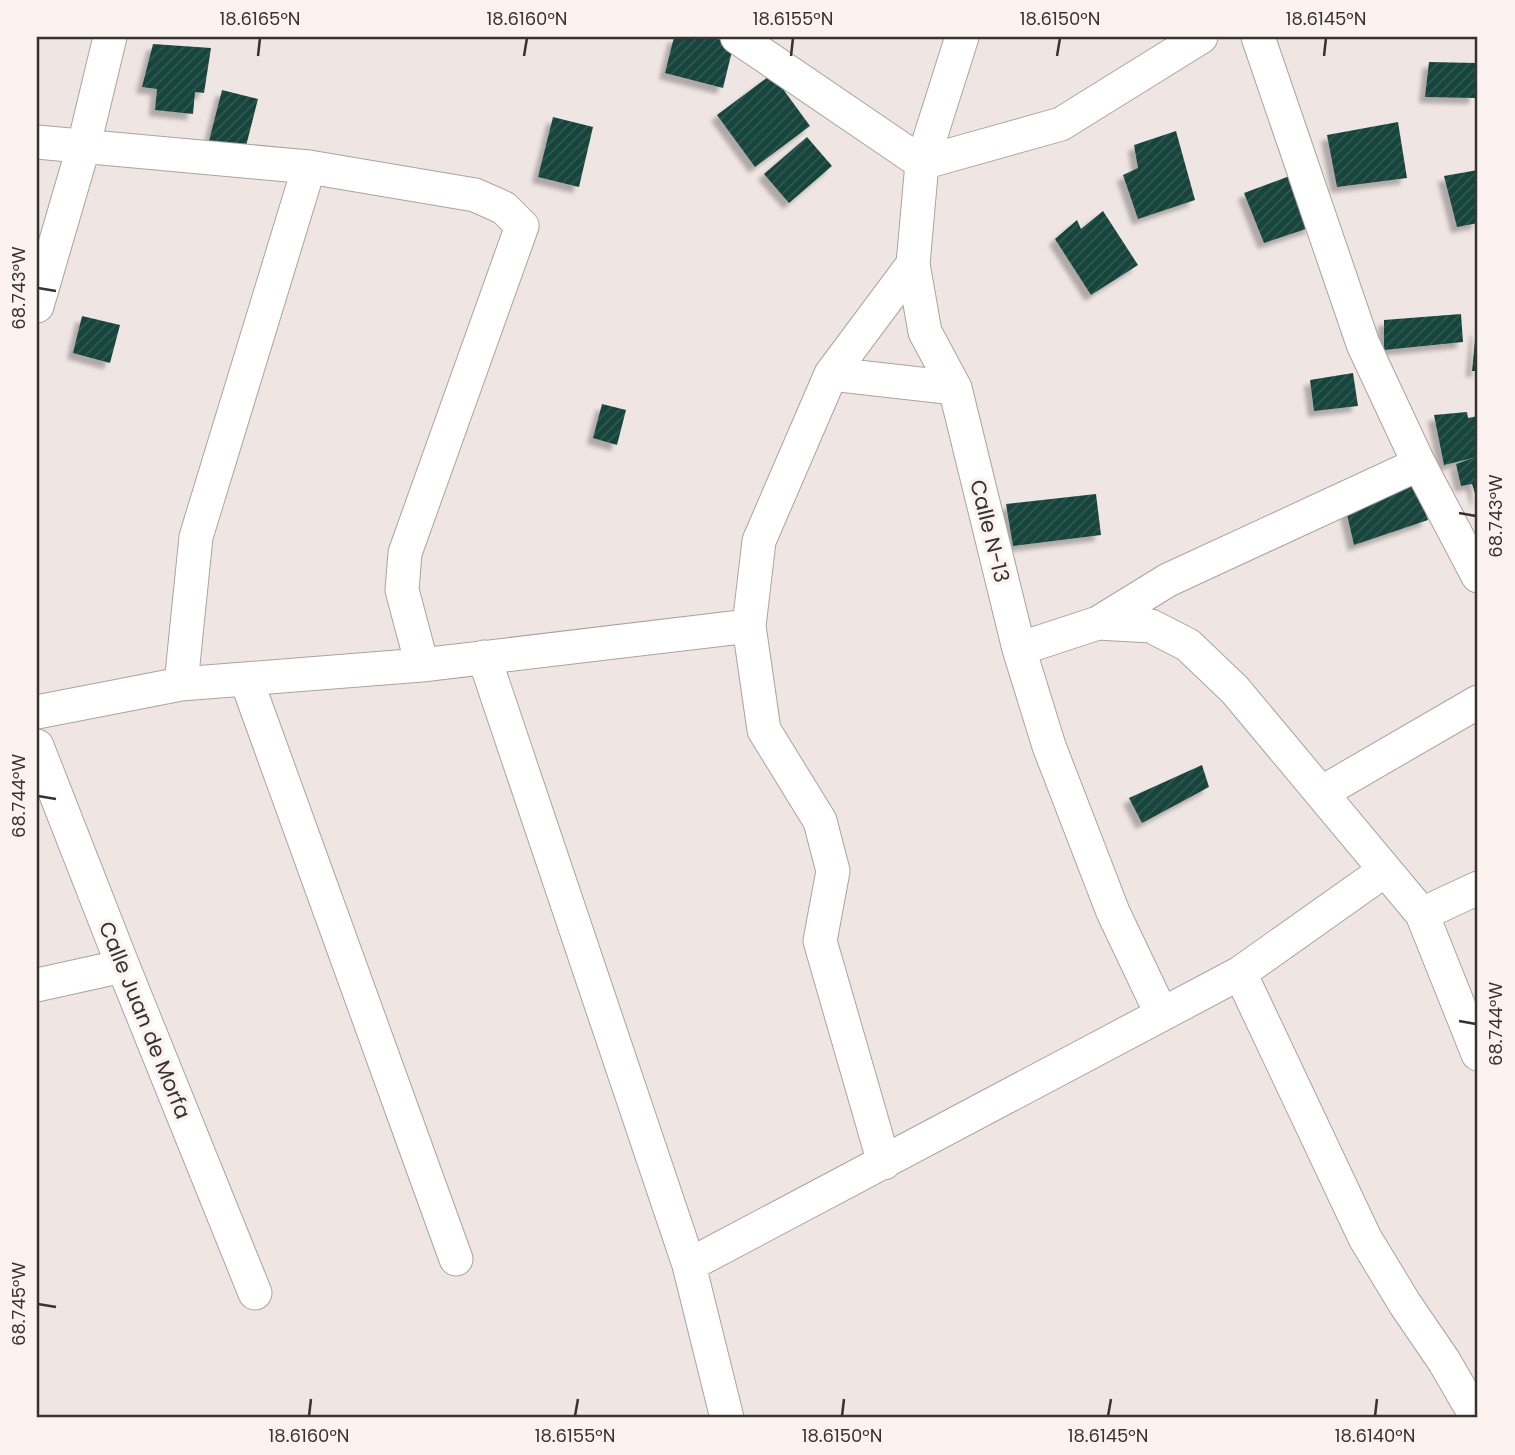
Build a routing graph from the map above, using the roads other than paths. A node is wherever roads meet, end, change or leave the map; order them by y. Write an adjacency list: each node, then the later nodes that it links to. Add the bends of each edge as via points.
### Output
1 (110, 37): 7 (street)
2 (737, 37): 8 (street)
3 (962, 37): 8 (street, Calle N-13)
4 (1201, 37): 8 (street, via 1061,124)
5 (1258, 37): 14 (street, via 1363,344)
6 (37, 142): 7 (street)
7 (83, 145): 9 (street); 11 (street)
8 (922, 163): 10 (street, Calle N-13)
9 (309, 167): 20 (street, via 475,195 504,208 522,226 405,554 402,590); 22 (street, via 196,537)
10 (913, 264): 12 (street); 13 (street, Calle N-13, via 925,332)
11 (37, 306)
12 (831, 374): 13 (street); 17 (street, via 759,541)
13 (956, 388): 18 (street, Calle N-13)
14 (1419, 464): 15 (street); 16 (street, via 1167,580)
15 (1478, 576)
16 (1098, 623): 18 (street); 26 (street, via 1151,626 1188,646 1235,690)
17 (749, 626): 19 (street); 35 (street, via 764,730 820,821 833,871 820,941)
18 (1019, 649): 33 (street, Calle N-13, via 1049,746 1113,912)
19 (484, 657): 20 (street); 37 (street)
20 (422, 665): 21 (street)
21 (246, 679): 22 (street); 36 (street)
22 (181, 684): 24 (street)
23 (1478, 702): 26 (street)
24 (37, 712)
25 (37, 746): 30 (street, Calle Juan de Morfa)
26 (1321, 793): 27 (street)
27 (1384, 871): 29 (street); 31 (street)
28 (1478, 888): 29 (street)
29 (1422, 914): 34 (street)
30 (122, 966): 32 (street); 38 (street, Calle Juan de Morfa)
31 (1240, 973): 33 (street); 40 (street, via 1365,1238)
32 (37, 985)
33 (1161, 1013): 35 (street)
34 (1478, 1054)
35 (884, 1163): 37 (street)
36 (456, 1259)
37 (689, 1265): 39 (street)
38 (255, 1293)
39 (727, 1418)
40 (1477, 1418)

